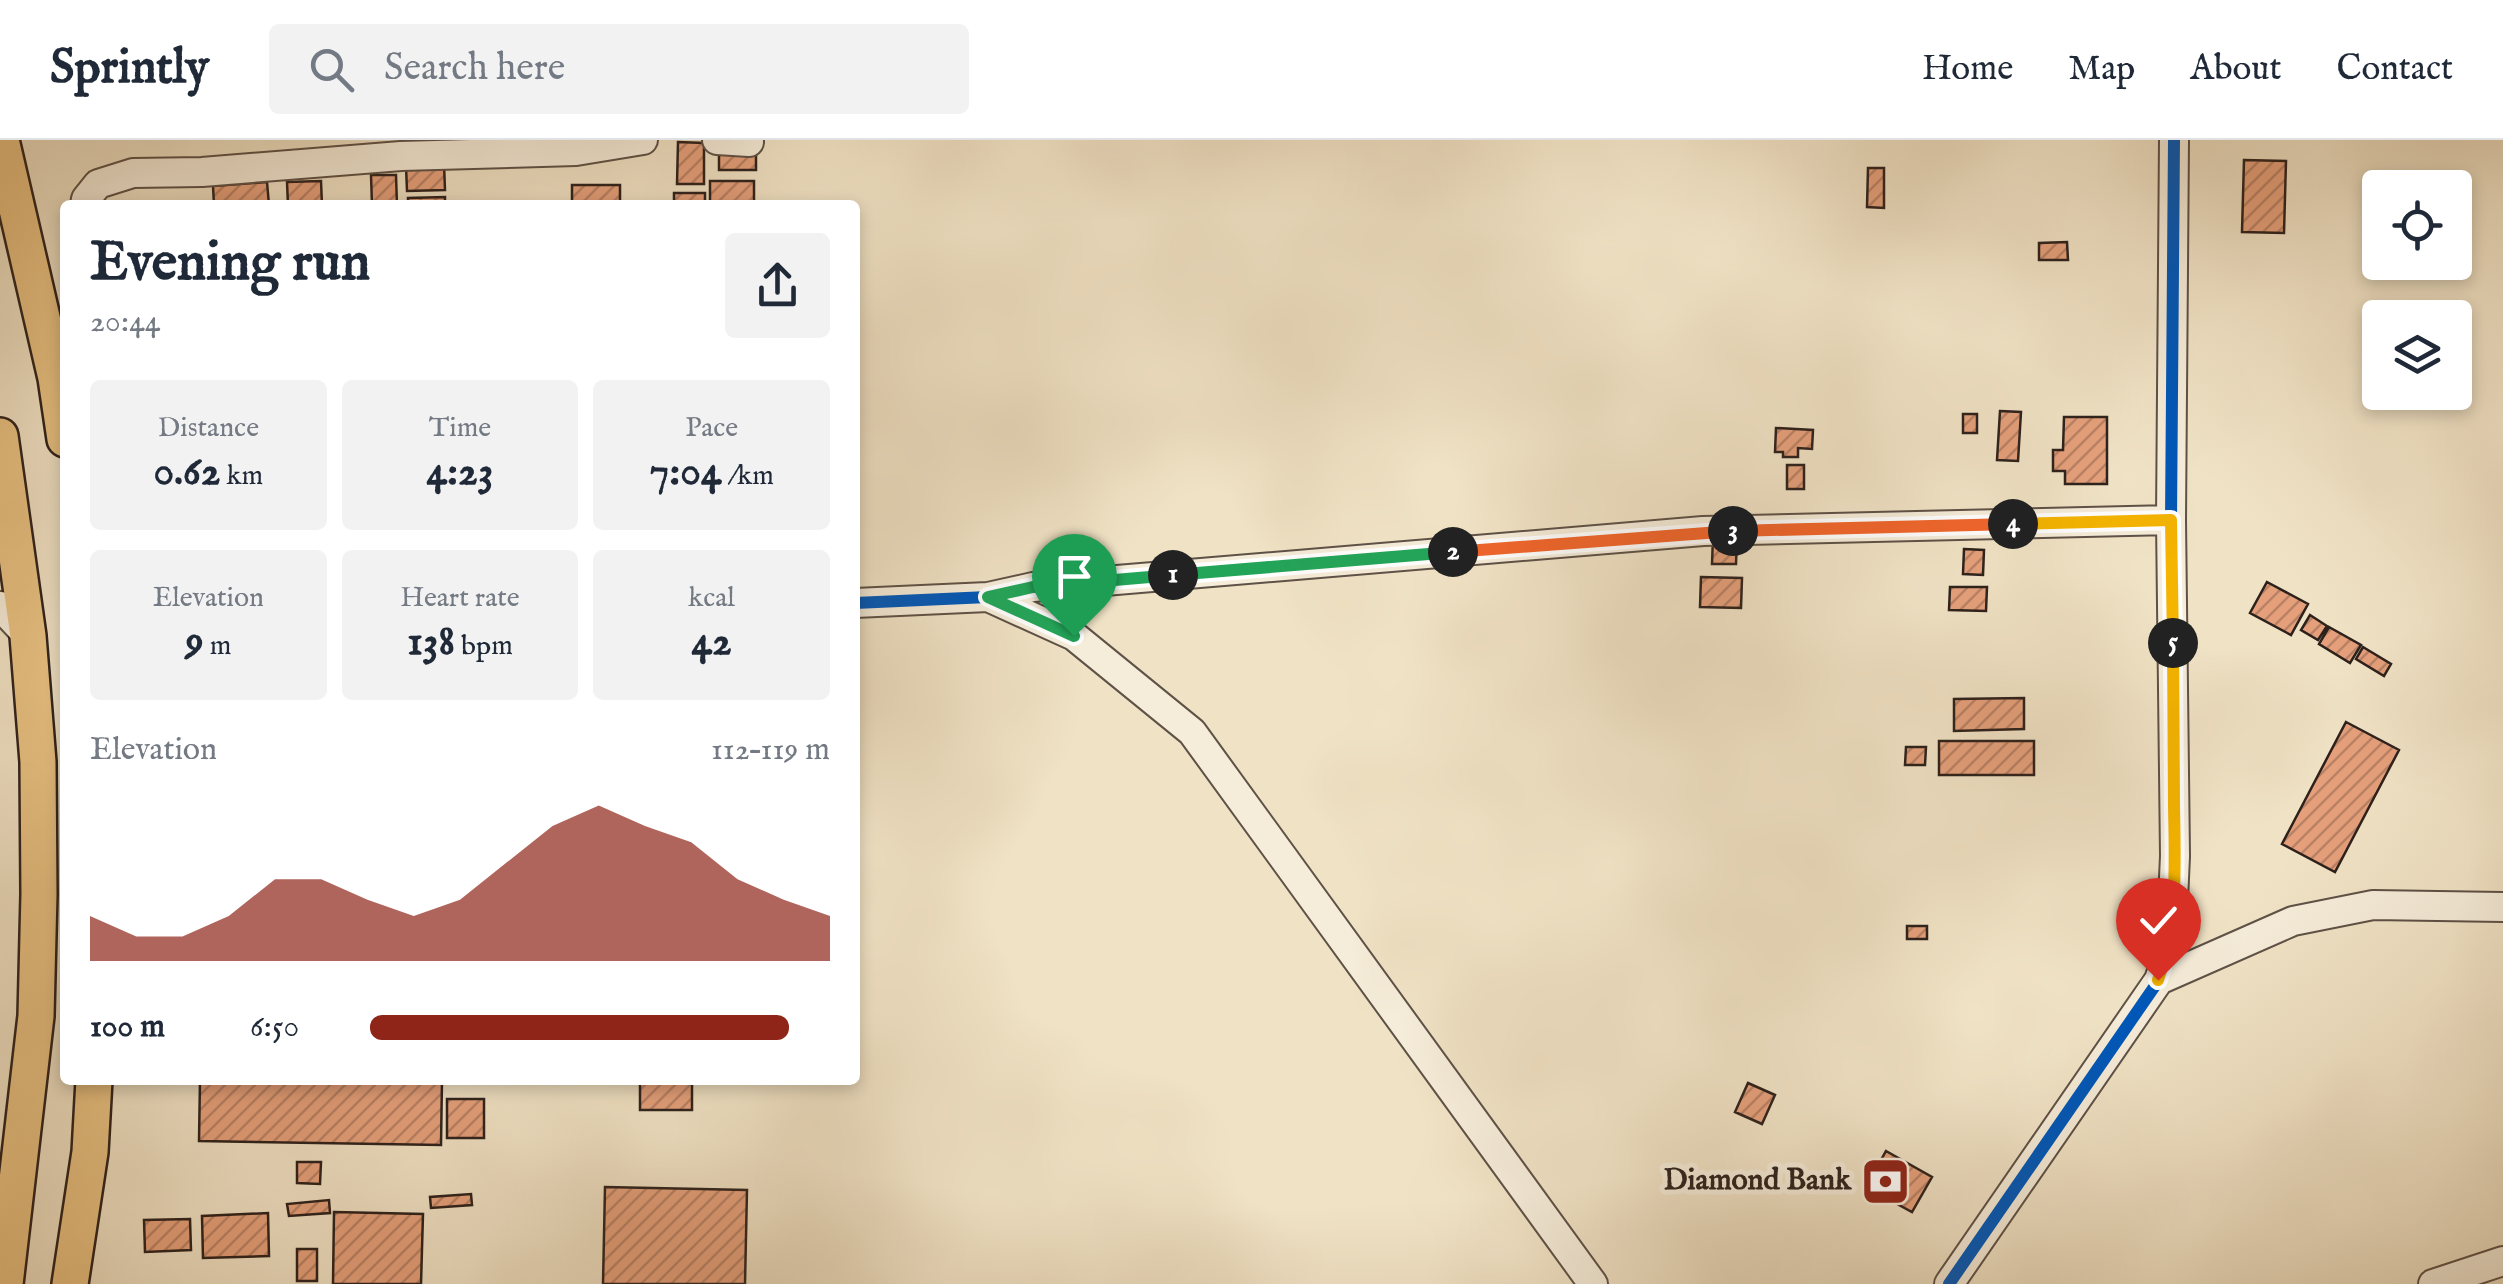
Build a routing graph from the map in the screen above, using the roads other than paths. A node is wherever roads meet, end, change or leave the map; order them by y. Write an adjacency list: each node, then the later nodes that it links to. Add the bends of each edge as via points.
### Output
1 (1, 140): 8 (main road)
2 (643, 140): 6 (street)
3 (718, 140): 5 (street)
4 (2174, 140): 10 (street)
5 (748, 142)
6 (549, 146): 7 (street, via 133,173 98,184)
7 (86, 200)
8 (60, 387)
9 (0, 436): 14 (main road)
10 (2171, 520): 11 (street, via 1703,532 1033,587); 16 (street, via 2175,856 2168,953)
11 (988, 597): 12 (street); 21 (street, via 1074,636 1192,732)
12 (860, 603)
13 (0, 606): 14 (street)
14 (28, 636): 19 (main road, via 38,762 36,1016)
15 (2503, 907): 16 (street, via 2373,905 2293,921)
16 (2158, 980): 22 (street)
17 (94, 1085): 20 (main road)
18 (2503, 1260): 23 (street)
19 (5, 1284)
20 (70, 1284)
21 (1592, 1284)
22 (1948, 1284)
23 (2433, 1284)

